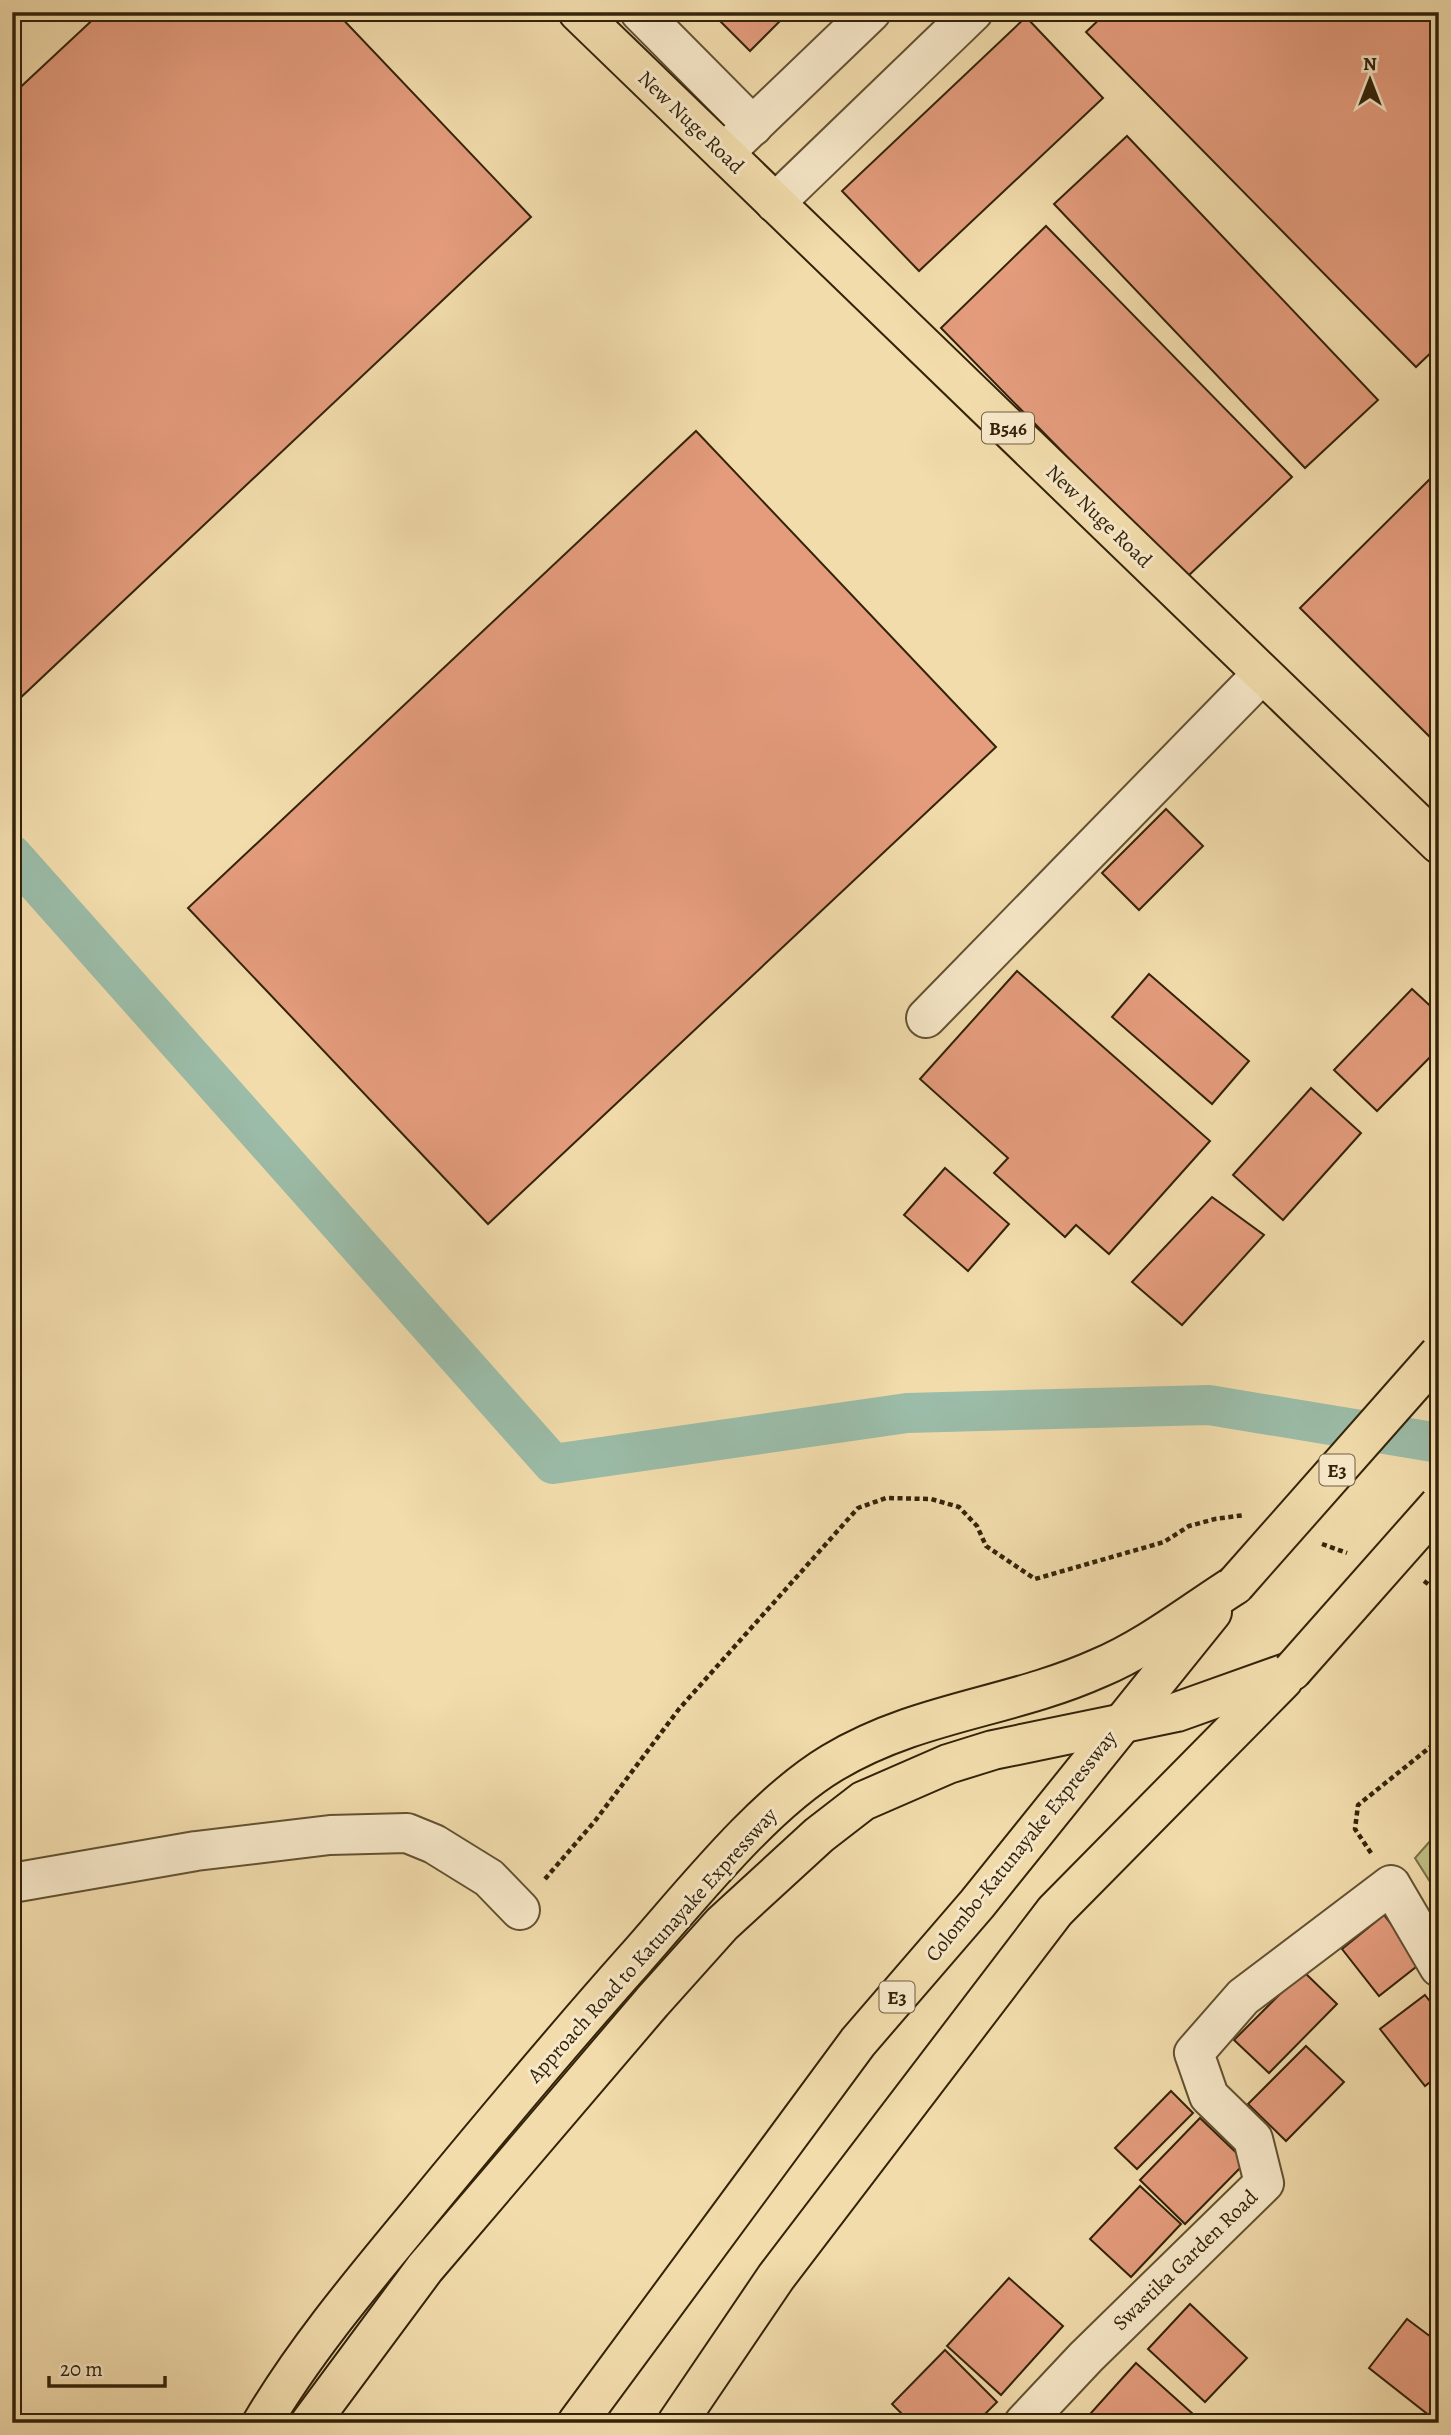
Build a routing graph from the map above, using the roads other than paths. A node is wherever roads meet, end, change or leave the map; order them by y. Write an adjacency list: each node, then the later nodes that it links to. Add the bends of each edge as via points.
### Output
1 (578, 12): 6 (main road, New Nuge Road / B546)
2 (640, 12): 5 (street)
3 (871, 12): 5 (street)
4 (972, 12): 7 (street)
5 (753, 126): 6 (street)
6 (724, 153): 7 (main road, New Nuge Road / B546)
7 (775, 203): 8 (main road, New Nuge Road / B546)
8 (1262, 674): 9 (main road, New Nuge Road / B546); 10 (street)
9 (1439, 844)
10 (926, 1018)
11 (1439, 1354): 13 (main road, Colombo-Katunayake Expressway / E3, bridge)
12 (1439, 1505): 14 (main road, bridge)
13 (1235, 1585): 15 (main road, Colombo-Katunayake Expressway / E3); 19 (main road, Approach Road to Katunayake Expressway, via 1101,1668 877,1738 786,1797 706,1879 521,2089 355,2291 290,2376)
14 (1292, 1671): 15 (main road, Approach Road to Katunayake Expressway, via 1177,1712); 22 (main road, via 1055,1911 776,2277)
15 (1120, 1725): 20 (main road, Approach Road to Katunayake Expressway, via 993,1750 948,1764 863,1801 819,1835 722,1924 652,2002 425,2268); 21 (main road, Colombo-Katunayake Expressway / E3, via 977,1905 858,2042)
16 (12, 1883): 17 (street, via 196,1851 330,1835 407,1833 489,1878)
17 (520, 1910)
18 (1439, 1967): 23 (street, Swastika Garden Road, via 1391,1885 1243,1997 1194,2053 1209,2096 1253,2139 1264,2183)
19 (262, 2423)
20 (310, 2423)
21 (577, 2423)
22 (677, 2423)
23 (1024, 2423)

